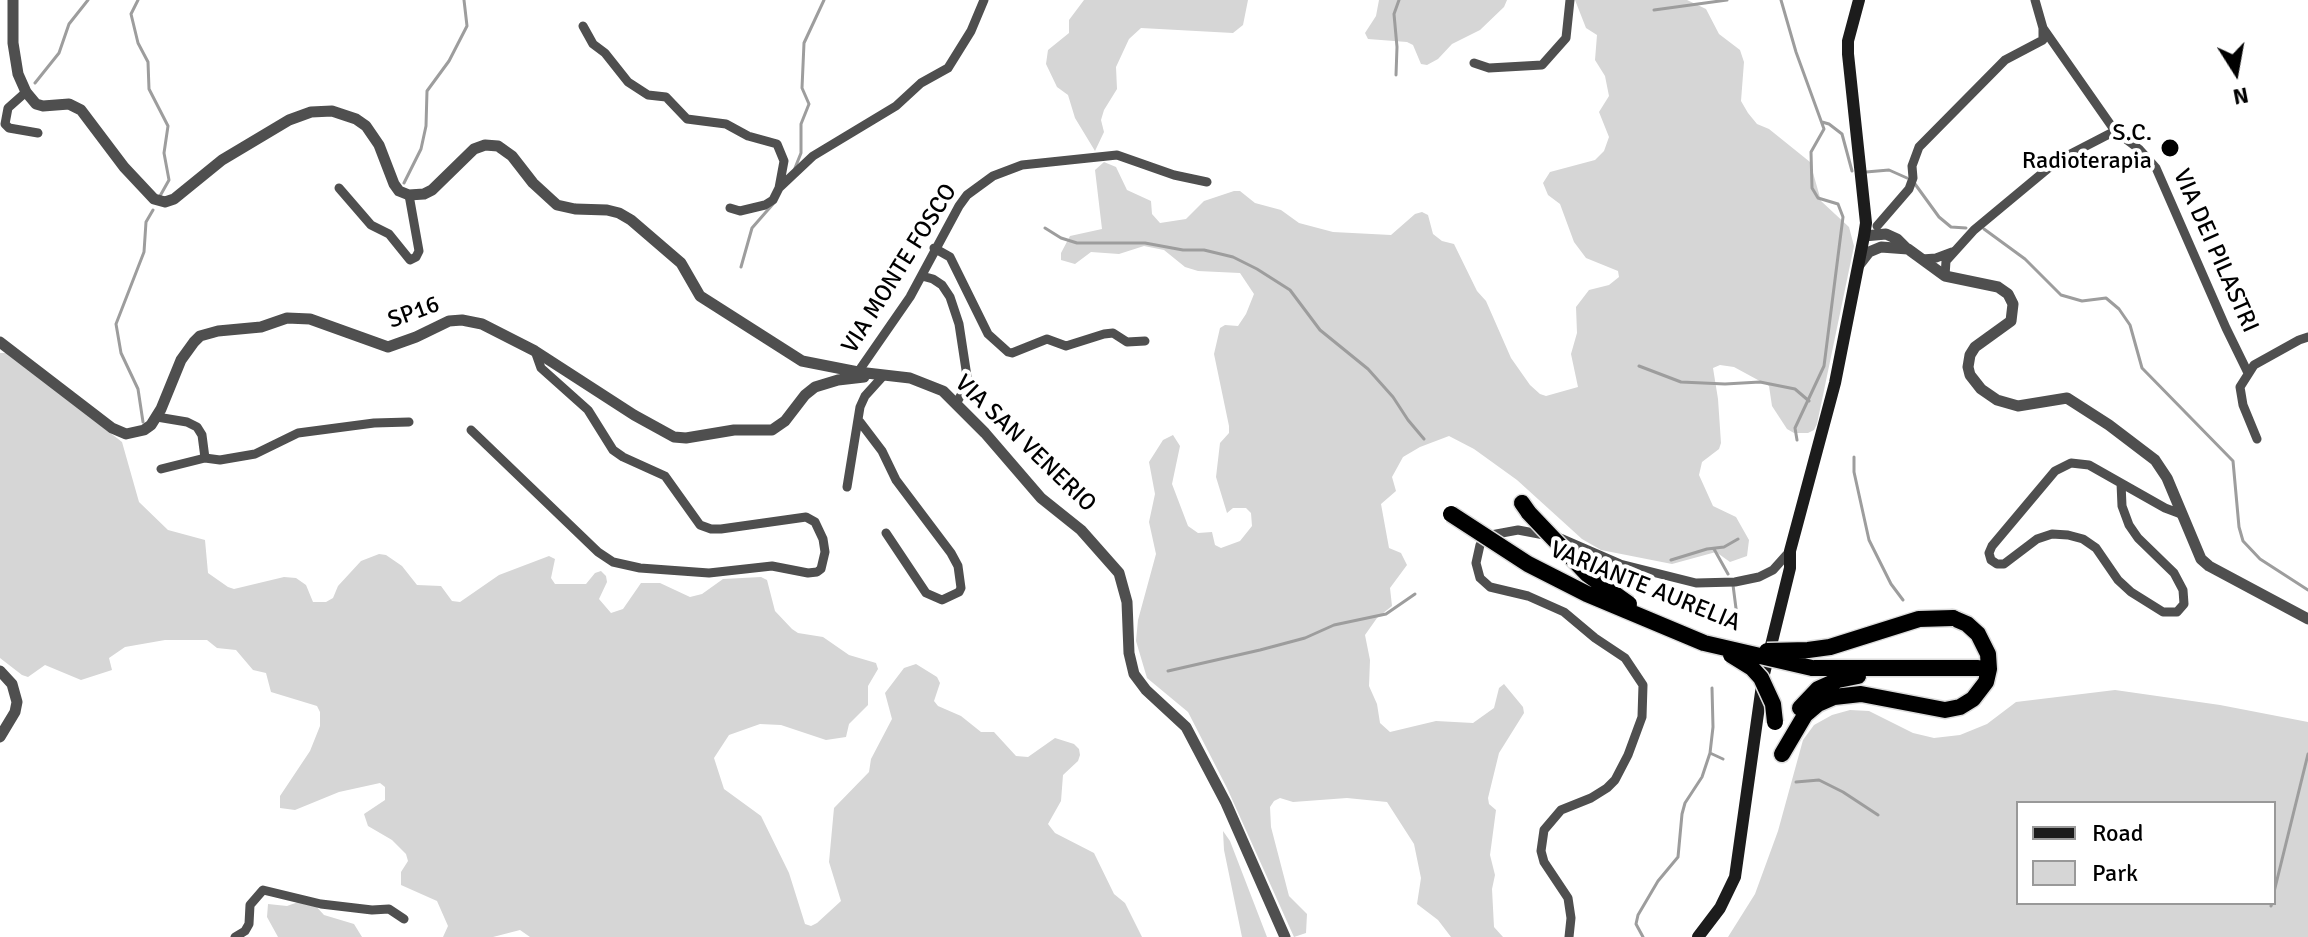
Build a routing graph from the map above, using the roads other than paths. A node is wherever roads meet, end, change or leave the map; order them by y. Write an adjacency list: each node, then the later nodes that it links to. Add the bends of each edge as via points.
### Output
1 (13, 0): 9 (street, via 11,32)
2 (984, 0): 14 (street, via 948,68 813,156)
3 (1570, 0): 8 (street, via 1566,38 1542,65 1489,68)
4 (1859, 0): 17 (main road, via 1848,54)
5 (2035, 0): 7 (street, VIA DEI PILASTRI)
6 (583, 26): 14 (street, via 628,82 648,95 666,97 687,119 726,124 777,144 784,161)
7 (2043, 28): 10 (street, VIA DEI PILASTRI); 18 (street, via 2043,40 2005,60 1919,147 1913,178)
8 (1474, 63)
9 (26, 92): 11 (street, via 8,108 5,124); 15 (street, via 36,104 69,104 81,110 138,184 159,202 174,199 222,160 289,120 323,110 366,126 394,184)
10 (2115, 131): 23 (street, via 2057,161); 33 (street, VIA DEI PILASTRI, via 2156,168)
11 (38, 133)
12 (1207, 182): 21 (street, VIA MONTE FOSCO, via 1117,155 1022,165 993,176 967,195)
13 (339, 188): 15 (street, via 371,225 395,239 410,260 419,251)
14 (779, 188): 16 (street, via 765,205)
15 (409, 195): 32 (street, VIA SAN VENERIO, via 432,190 474,149 498,146 557,205 619,213 645,230 681,263 700,296 715,307 802,361)
16 (730, 208)
17 (1865, 215): 18 (street); 19 (main road)
18 (1882, 230): 19 (street); 22 (street)
19 (1864, 238): 20 (street); 25 (main road)
20 (1881, 247): 22 (street); 25 (street)
21 (934, 248): 26 (street, VIA MONTE FOSCO); 29 (street, via 950,257 988,334 1008,352 1047,339 1066,346 1113,333 1127,342)
22 (1908, 249): 24 (street)
23 (1952, 252): 24 (street); 27 (street)
24 (1922, 259): 27 (street)
25 (1858, 265): 49 (main road, via 1835,383)
26 (922, 276): 32 (street, VIA MONTE FOSCO); 35 (street, via 942,285 955,310 968,377)
27 (1945, 276): 47 (street, via 1998,287 2013,304 2006,327 1970,355 1970,375 1981,389 2018,406 2061,398 2074,401 2155,460)
28 (2308, 337): 33 (street)
29 (1145, 341)
30 (0, 342): 36 (street, via 122,433 144,430)
31 (535, 351): 34 (street, SP16 / SP16, via 665,433 686,438 772,430 815,387); 36 (street, SP16 / SP16, via 470,320 449,321 388,347 310,319 287,318 200,336 181,360); 39 (street, via 541,368 588,410 613,450 665,476 700,525 721,529 810,518 823,539 821,569 808,573 772,566 709,573 613,562)
32 (858, 372): 34 (street, VIA SAN VENERIO)
33 (2248, 373): 40 (street, via 2240,396)
34 (884, 375): 35 (street, VIA SAN VENERIO, via 924,382); 38 (street, via 865,396)
35 (957, 402): 60 (street, VIA SAN VENERIO, via 1041,498 1081,530 1119,573 1134,674 1186,727)
36 (157, 417): 41 (street, via 197,427)
37 (409, 422): 41 (street, via 298,433 255,454)
38 (860, 422): 44 (street); 48 (street, via 951,553 958,566 959,592 942,600 926,593)
39 (471, 430)
40 (2257, 439)
41 (205, 458): 42 (street)
42 (161, 469)
43 (2121, 483): 43 (street, via 2089,465 2063,466 1992,546 1991,560 2004,564 2052,534 2083,539 2131,592 2163,612 2177,612 2186,599 2183,590 2129,525); 47 (street)
44 (847, 487)
45 (1526, 508): 51 (highway, bridge, via 1587,574)
46 (1451, 514): 51 (highway, VARIANTE AURELIA, bridge, via 1539,570)
47 (2181, 514): 50 (street, via 2195,550 2209,566)
48 (886, 533)
49 (1790, 551): 61 (street, via 1759,577 1696,583 1620,564 1560,538 1518,530 1491,535 1480,545 1476,563 1480,578 1490,587 1564,612 1625,658 1643,685 1642,717 1615,780 1591,798 1561,810 1544,830 1544,862 1568,898); 62 (main road, bridge, via 1763,678 1737,869 1724,901)
50 (2308, 619)
51 (1661, 624): 52 (highway, VARIANTE AURELIA, bridge)
52 (1704, 643): 53 (highway, VARIANTE AURELIA, bridge, via 1812,668); 57 (highway, bridge, via 1752,668 1768,690); 57 (highway, bridge, via 1808,650 1919,619 1953,618 1978,634 1988,654 1986,682 1960,707 1945,710 1861,694 1834,697 1805,715)
53 (1897, 668): 54 (highway, VARIANTE AURELIA); 57 (highway, via 1818,689 1793,719)
54 (1978, 668)
55 (0, 671): 56 (street, via 12,684 17,702)
56 (0, 737)
57 (1782, 754)
58 (404, 919): 59 (street, via 389,909 321,904 263,890 250,905 245,931)
59 (235, 937)
60 (1285, 937)
61 (1569, 937)
62 (1698, 937)

